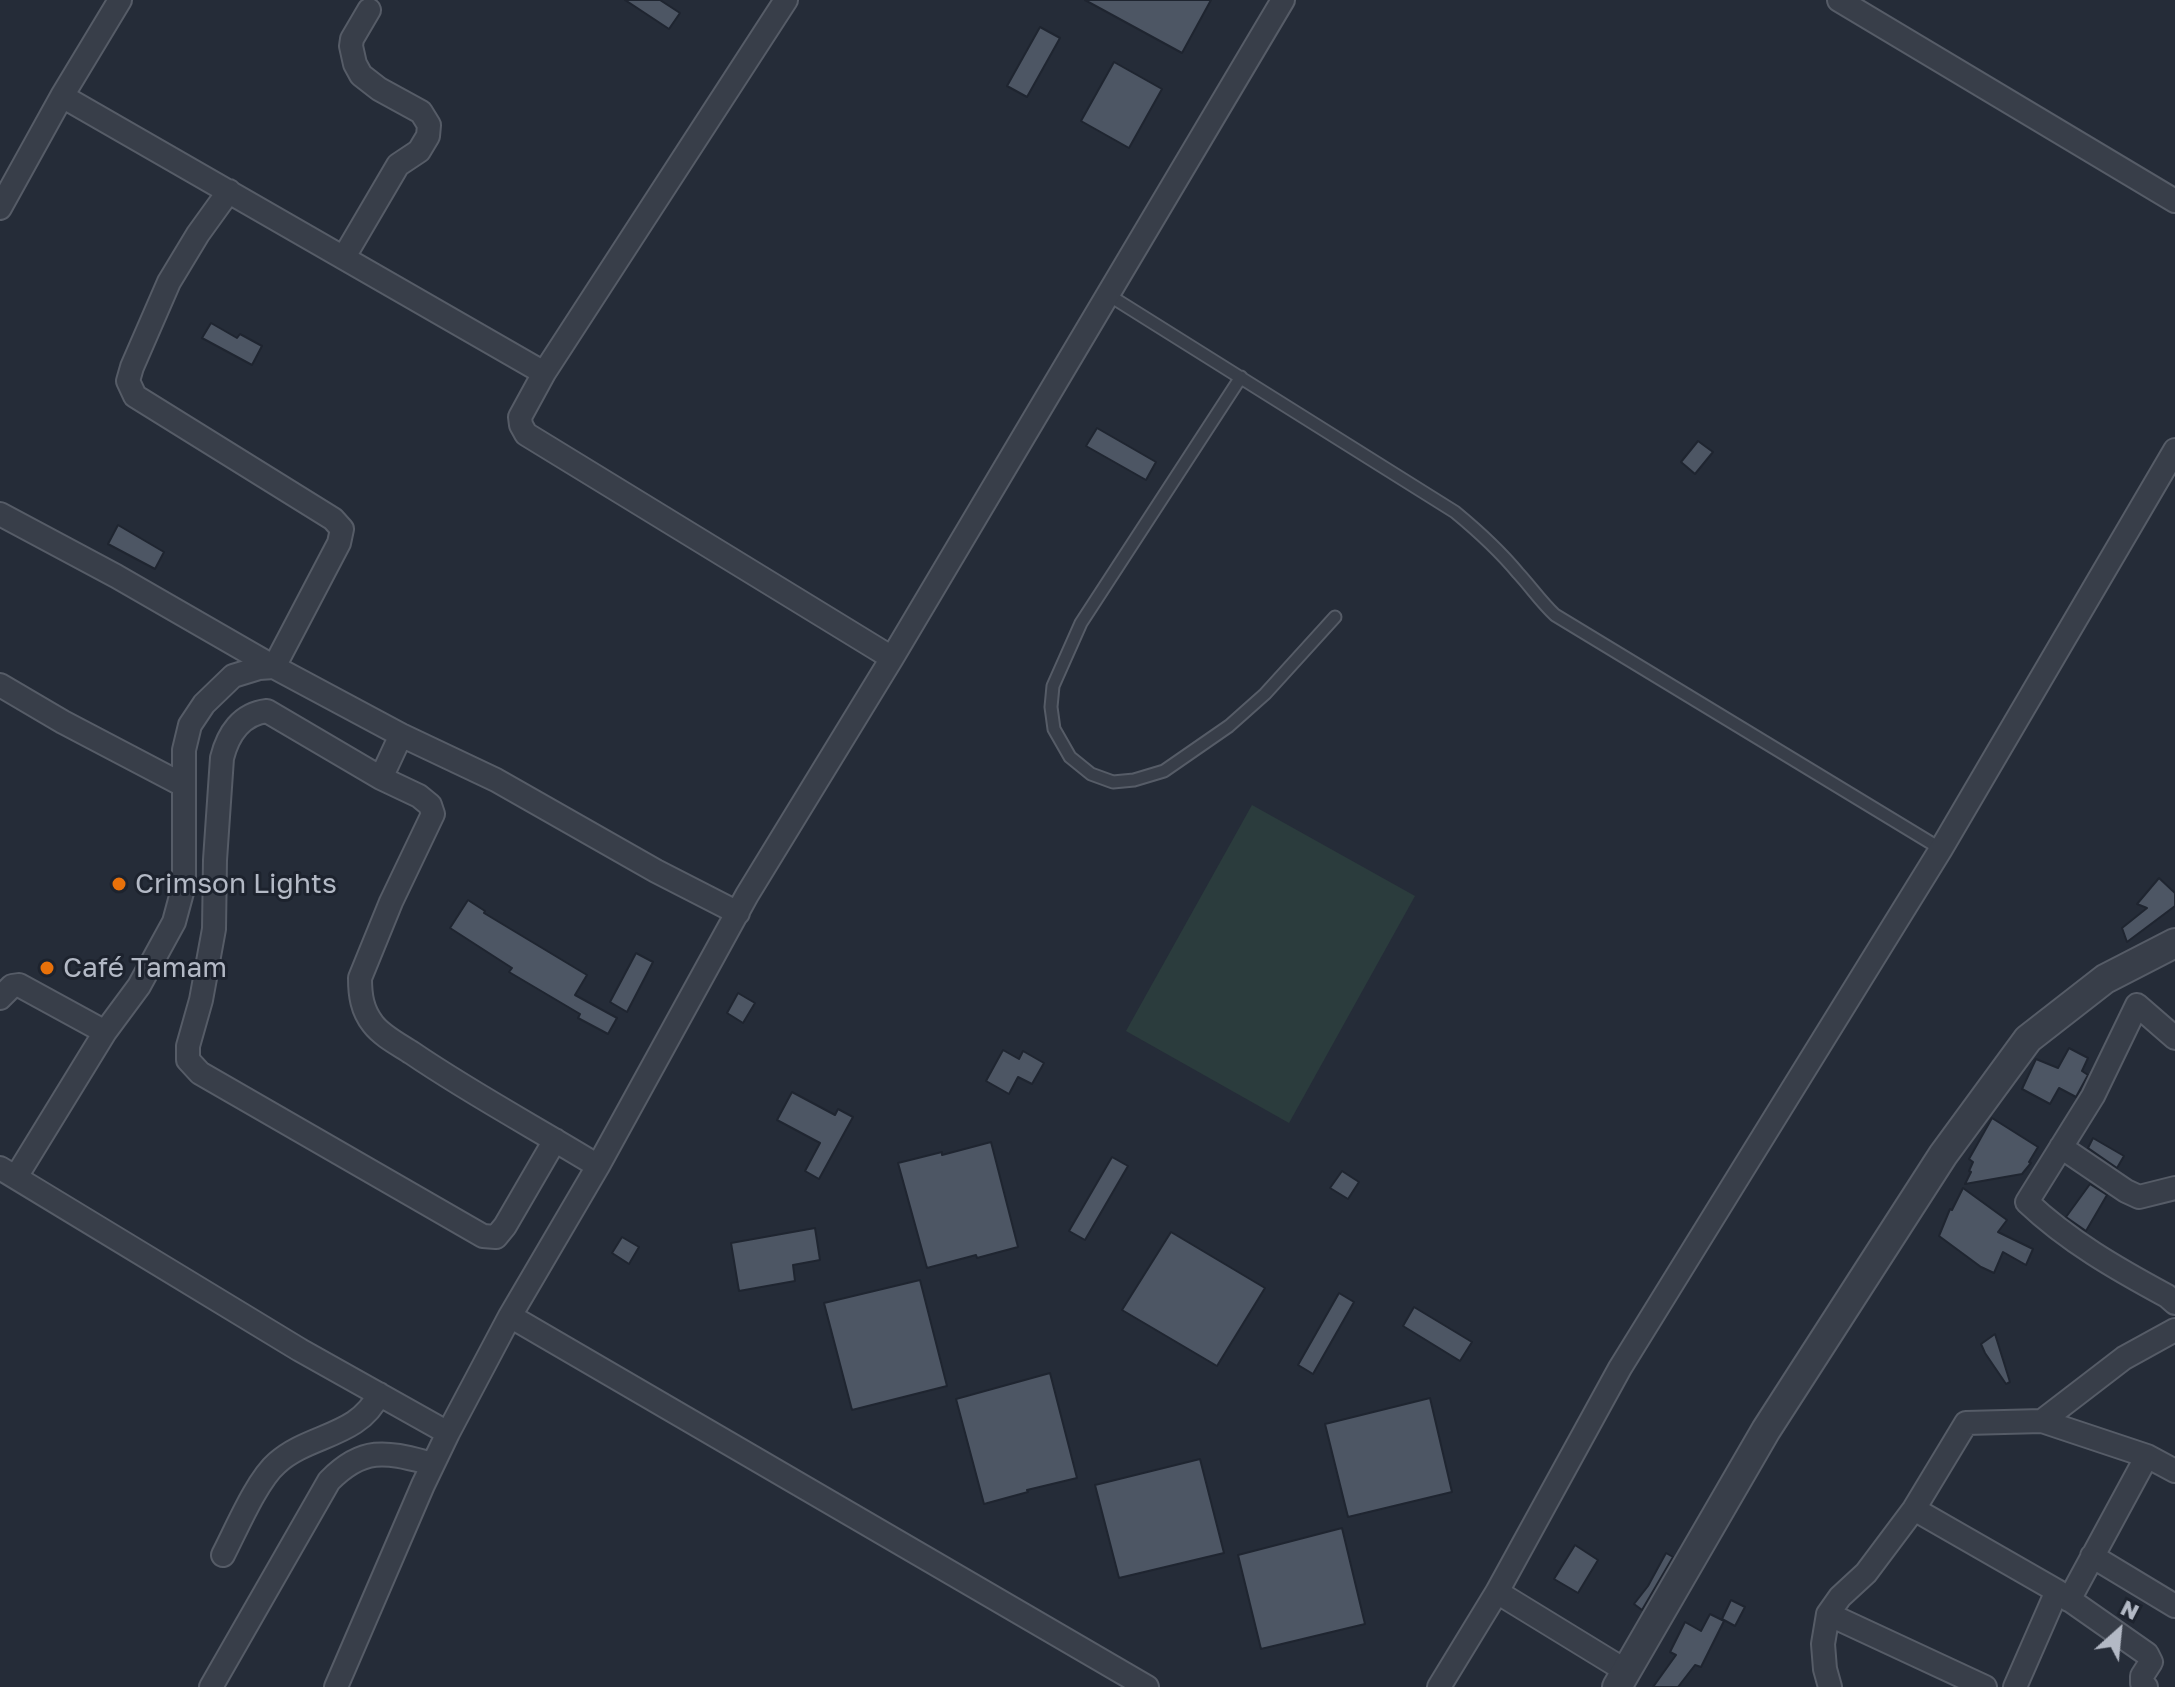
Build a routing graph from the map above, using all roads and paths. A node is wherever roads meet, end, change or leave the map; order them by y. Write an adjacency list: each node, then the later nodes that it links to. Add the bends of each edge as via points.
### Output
1 (120, 0): 6 (street)
2 (786, 0): 12 (street)
3 (1283, 0): 11 (street)
4 (1839, 0): 8 (street)
5 (369, 10): 10 (street, via 352,39 355,64 379,89 421,112 429,125 428,136 419,151 398,165)
6 (62, 96): 7 (street); 9 (street)
7 (229, 191): 10 (street); 18 (street, via 169,282 128,381 135,396 342,529)
8 (2175, 201)
9 (0, 208)
10 (344, 257): 12 (street)
11 (1107, 294): 13 (lane); 17 (street)
12 (544, 373): 17 (street, via 520,417 526,434)
13 (1241, 377): 16 (lane, via 1081,623 1053,686 1054,729 1070,757 1091,774 1113,782 1164,771 1265,694); 23 (lane, via 1455,512 1555,615)
14 (2175, 450): 23 (street)
15 (0, 514): 18 (street)
16 (1335, 617)
17 (892, 658): 24 (street)
18 (274, 667): 20 (street); 22 (street, via 233,676 204,704 190,725)
19 (0, 685): 22 (street)
20 (401, 735): 21 (street); 24 (street, via 496,780)
21 (381, 778): 29 (street, via 419,796 433,814 360,978 364,1012 375,1028 443,1075); 29 (street, via 267,711 247,716 231,734 222,758 214,929 188,1060 200,1073 483,1236 496,1237 505,1226)
22 (183, 785): 27 (street, via 184,885 174,922 139,986)
23 (1941, 849): 46 (street, via 1620,1368)
24 (738, 913): 31 (street)
25 (2175, 943): 50 (street, via 2105,979 2028,1039 1943,1155 1766,1430)
26 (0, 998): 27 (street, via 19,985)
27 (105, 1032): 32 (street)
28 (2175, 1038): 30 (street, via 2137,1005 2093,1096)
29 (555, 1140): 31 (street)
30 (2061, 1147): 33 (street, via 2139,1197); 34 (street, via 2027,1202 2069,1237)
31 (598, 1166): 35 (street)
32 (8, 1172): 37 (street)
33 (2175, 1188)
34 (2175, 1303)
35 (510, 1316): 39 (street); 53 (street)
36 (2175, 1330): 38 (street, via 2124,1358)
37 (379, 1394): 39 (street); 44 (street, via 354,1424 278,1462 261,1482)
38 (2042, 1421): 40 (street); 43 (street, via 1966,1423)
39 (448, 1433): 41 (street)
40 (2147, 1456): 42 (street); 45 (street)
41 (433, 1464): 51 (street, via 385,1453 360,1458 338,1471); 52 (street)
42 (2175, 1471)
43 (1914, 1509): 47 (street); 49 (street)
44 (223, 1555)
45 (2092, 1556): 47 (street); 48 (street)
46 (1497, 1592): 50 (street); 54 (street)
47 (2063, 1595): 57 (street); 58 (street, via 2147,1654 2151,1662 2142,1676)
48 (2175, 1606)
49 (1828, 1614): 55 (street, via 1823,1644); 56 (street)
50 (1622, 1679)
51 (211, 1687)
52 (336, 1687)
53 (1147, 1687)
54 (1439, 1687)
55 (1830, 1687)
56 (1985, 1687)
57 (2015, 1687)
58 (2146, 1687)

